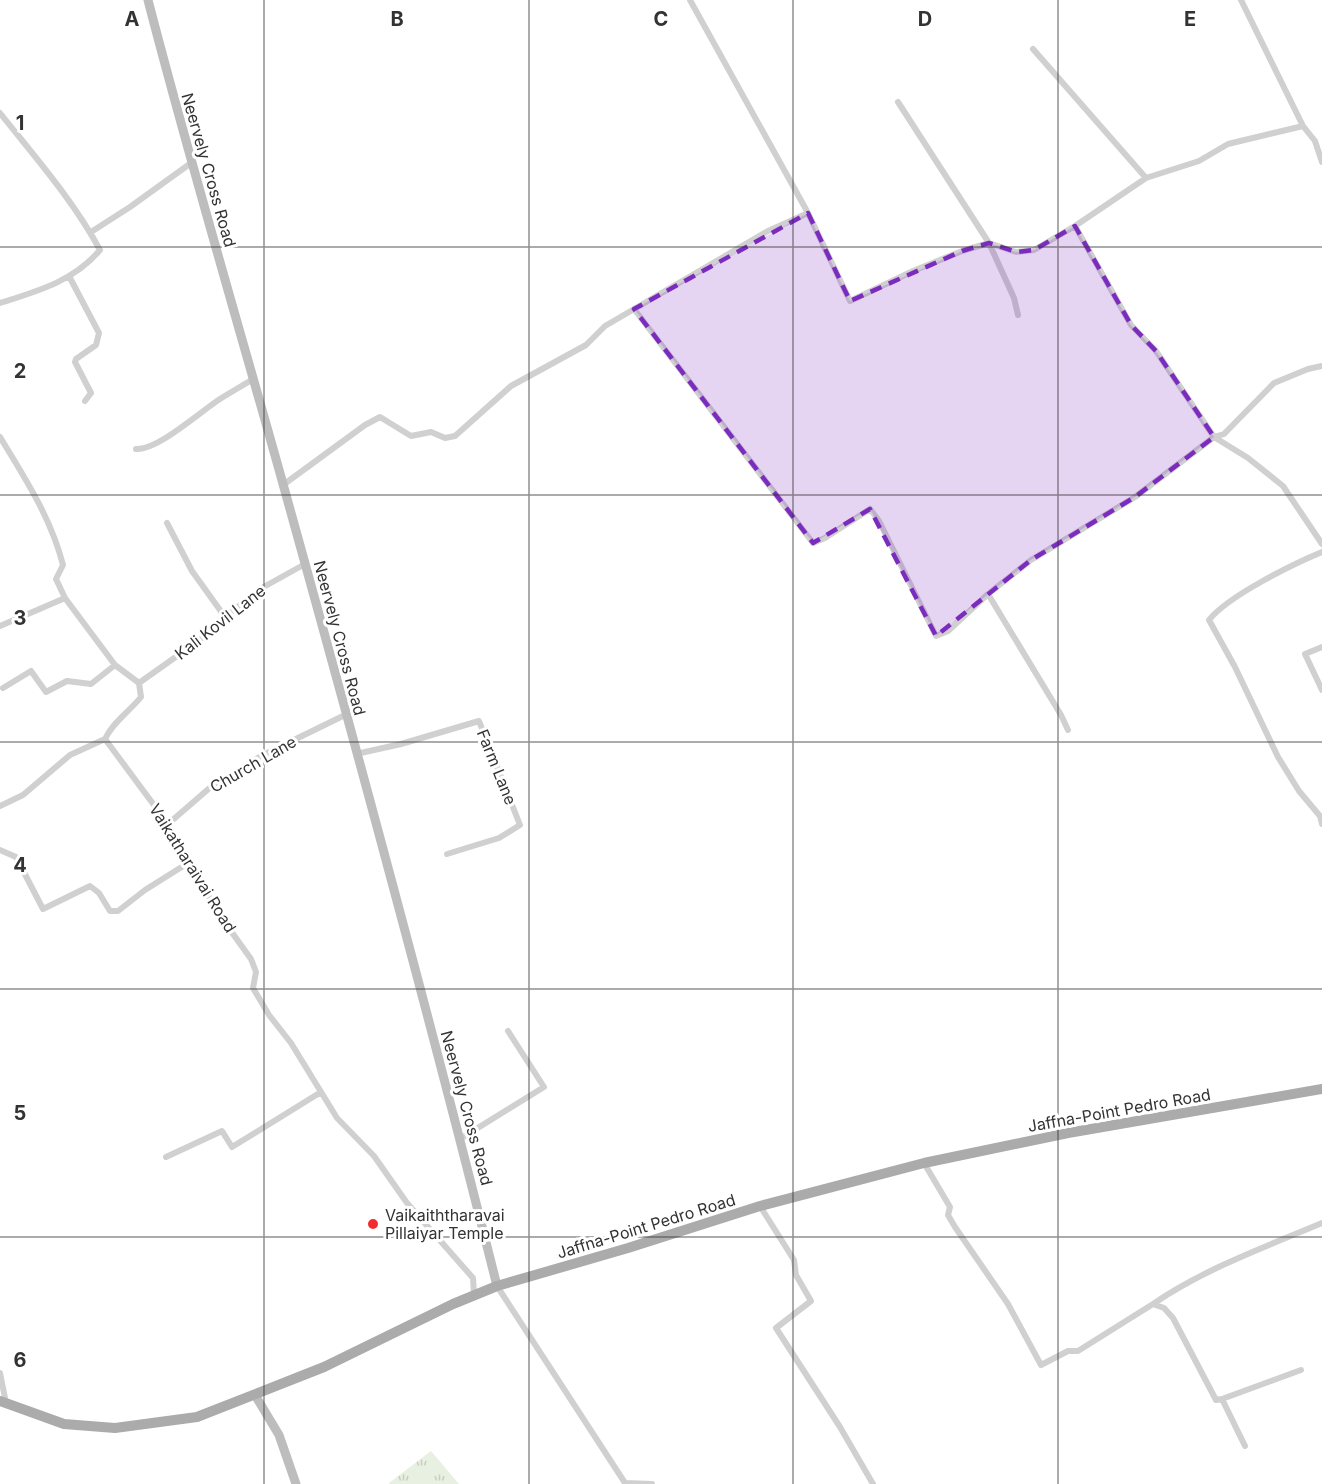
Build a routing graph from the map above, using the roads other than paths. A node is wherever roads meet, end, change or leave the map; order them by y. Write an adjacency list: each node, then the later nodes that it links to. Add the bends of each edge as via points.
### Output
1 (148, 0): 9 (street, Neervely Cross Road)
2 (690, 0): 11 (street)
3 (1241, 0): 7 (street)
4 (1033, 49): 10 (street)
5 (898, 102): 14 (street)
6 (0, 113): 13 (street)
7 (1304, 126): 8 (street, via 1315,141); 10 (street, via 1228,144 1199,161)
8 (1322, 162)
9 (191, 163): 13 (street); 20 (street, Neervely Cross Road)
10 (1146, 178): 12 (street)
11 (808, 213): 14 (street, via 850,301 923,267); 17 (street, via 768,231)
12 (1075, 226): 14 (street, via 1034,250 1016,252); 23 (street, via 1131,325 1156,351)
13 (91, 232): 15 (street, via 100,250)
14 (989, 243): 18 (street)
15 (69, 276): 16 (street, via 55,285); 21 (street, via 99,333 96,345 75,362 91,393)
16 (0, 303)
17 (634, 309): 25 (street, via 605,326 586,345 511,386 455,436 445,438 431,432 411,436 380,417); 30 (street, via 813,543 870,509 936,636 948,631)
18 (1018, 315)
19 (1322, 366): 23 (street, via 1274,383 1224,434)
20 (253, 379): 24 (street, via 166,437 143,450); 25 (street, Neervely Cross Road)
21 (85, 401)
22 (0, 437): 31 (street, via 58,542 63,565 56,579)
23 (1214, 437): 27 (street, via 1283,486); 30 (street, via 1135,497 1031,560)
24 (136, 449)
25 (283, 485): 29 (street, Neervely Cross Road)
26 (166, 523): 32 (street, via 192,571)
27 (1322, 544)
28 (1322, 552): 44 (street, via 1216,610 1209,620 1278,757 1299,791)
29 (304, 564): 32 (street, Kali Kovil Lane, via 260,589); 39 (street, Neervely Cross Road)
30 (988, 594): 40 (street)
31 (65, 598): 33 (street); 35 (street)
32 (225, 617): 36 (street, Kali Kovil Lane, via 208,634)
33 (0, 626)
34 (1322, 647): 38 (street, via 1305,654)
35 (115, 665): 36 (street); 37 (street, via 91,684 67,681 46,692 31,671)
36 (139, 683): 41 (street, via 141,697 110,727)
37 (3, 688)
38 (1322, 690)
39 (345, 715): 42 (street, Neervely Cross Road); 45 (street, Church Lane, via 261,756 213,785)
40 (1068, 730)
41 (105, 739): 43 (street, via 70,755 23,795); 45 (street, Vaikatharaivai Road)
42 (356, 754): 48 (street, Farm Lane, via 478,721 520,825 499,838); 53 (street, Neervely Cross Road)
43 (0, 806)
44 (1321, 814): 46 (street)
45 (168, 824): 49 (street, Vaikatharaivai Road)
46 (1322, 824)
47 (0, 850): 49 (street, via 16,857 43,909 90,886 110,911 118,911)
48 (447, 854)
49 (188, 863): 52 (street, Vaikatharaivai Road, via 251,959 256,972 253,988)
50 (508, 1031): 53 (street, via 544,1087)
51 (1322, 1089): 55 (main road, Jaffna-Point Pedro Road)
52 (321, 1092): 54 (street, via 232,1147 222,1131); 59 (street, Vaikatharaivai Road, via 337,1118 374,1156 407,1203 473,1278)
53 (460, 1139): 58 (street, Neervely Cross Road)
54 (166, 1157)
55 (924, 1162): 56 (main road, Jaffna-Point Pedro Road); 60 (street, via 950,1207 948,1215 1008,1304 1041,1365 1068,1351 1078,1351)
56 (760, 1206): 58 (main road, Jaffna-Point Pedro Road); 69 (street, via 794,1260 796,1275 811,1301 776,1328)
57 (1322, 1223): 60 (street, via 1225,1265)
58 (497, 1286): 59 (main road, Jaffna-Point Pedro Road); 68 (street, via 625,1483)
59 (474, 1295): 63 (main road, Jaffna-Point Pedro Road, via 324,1367)
60 (1153, 1304): 64 (street, via 1164,1308 1173,1318 1216,1401)
61 (1301, 1370): 64 (street)
62 (0, 1373): 65 (street)
63 (255, 1395): 65 (main road, Jaffna-Point Pedro Road, via 197,1417 115,1428 64,1424); 67 (street, via 279,1435)
64 (1222, 1399): 66 (street)
65 (3, 1402)
66 (1245, 1446)
67 (296, 1484)
68 (651, 1484)
69 (873, 1484)

